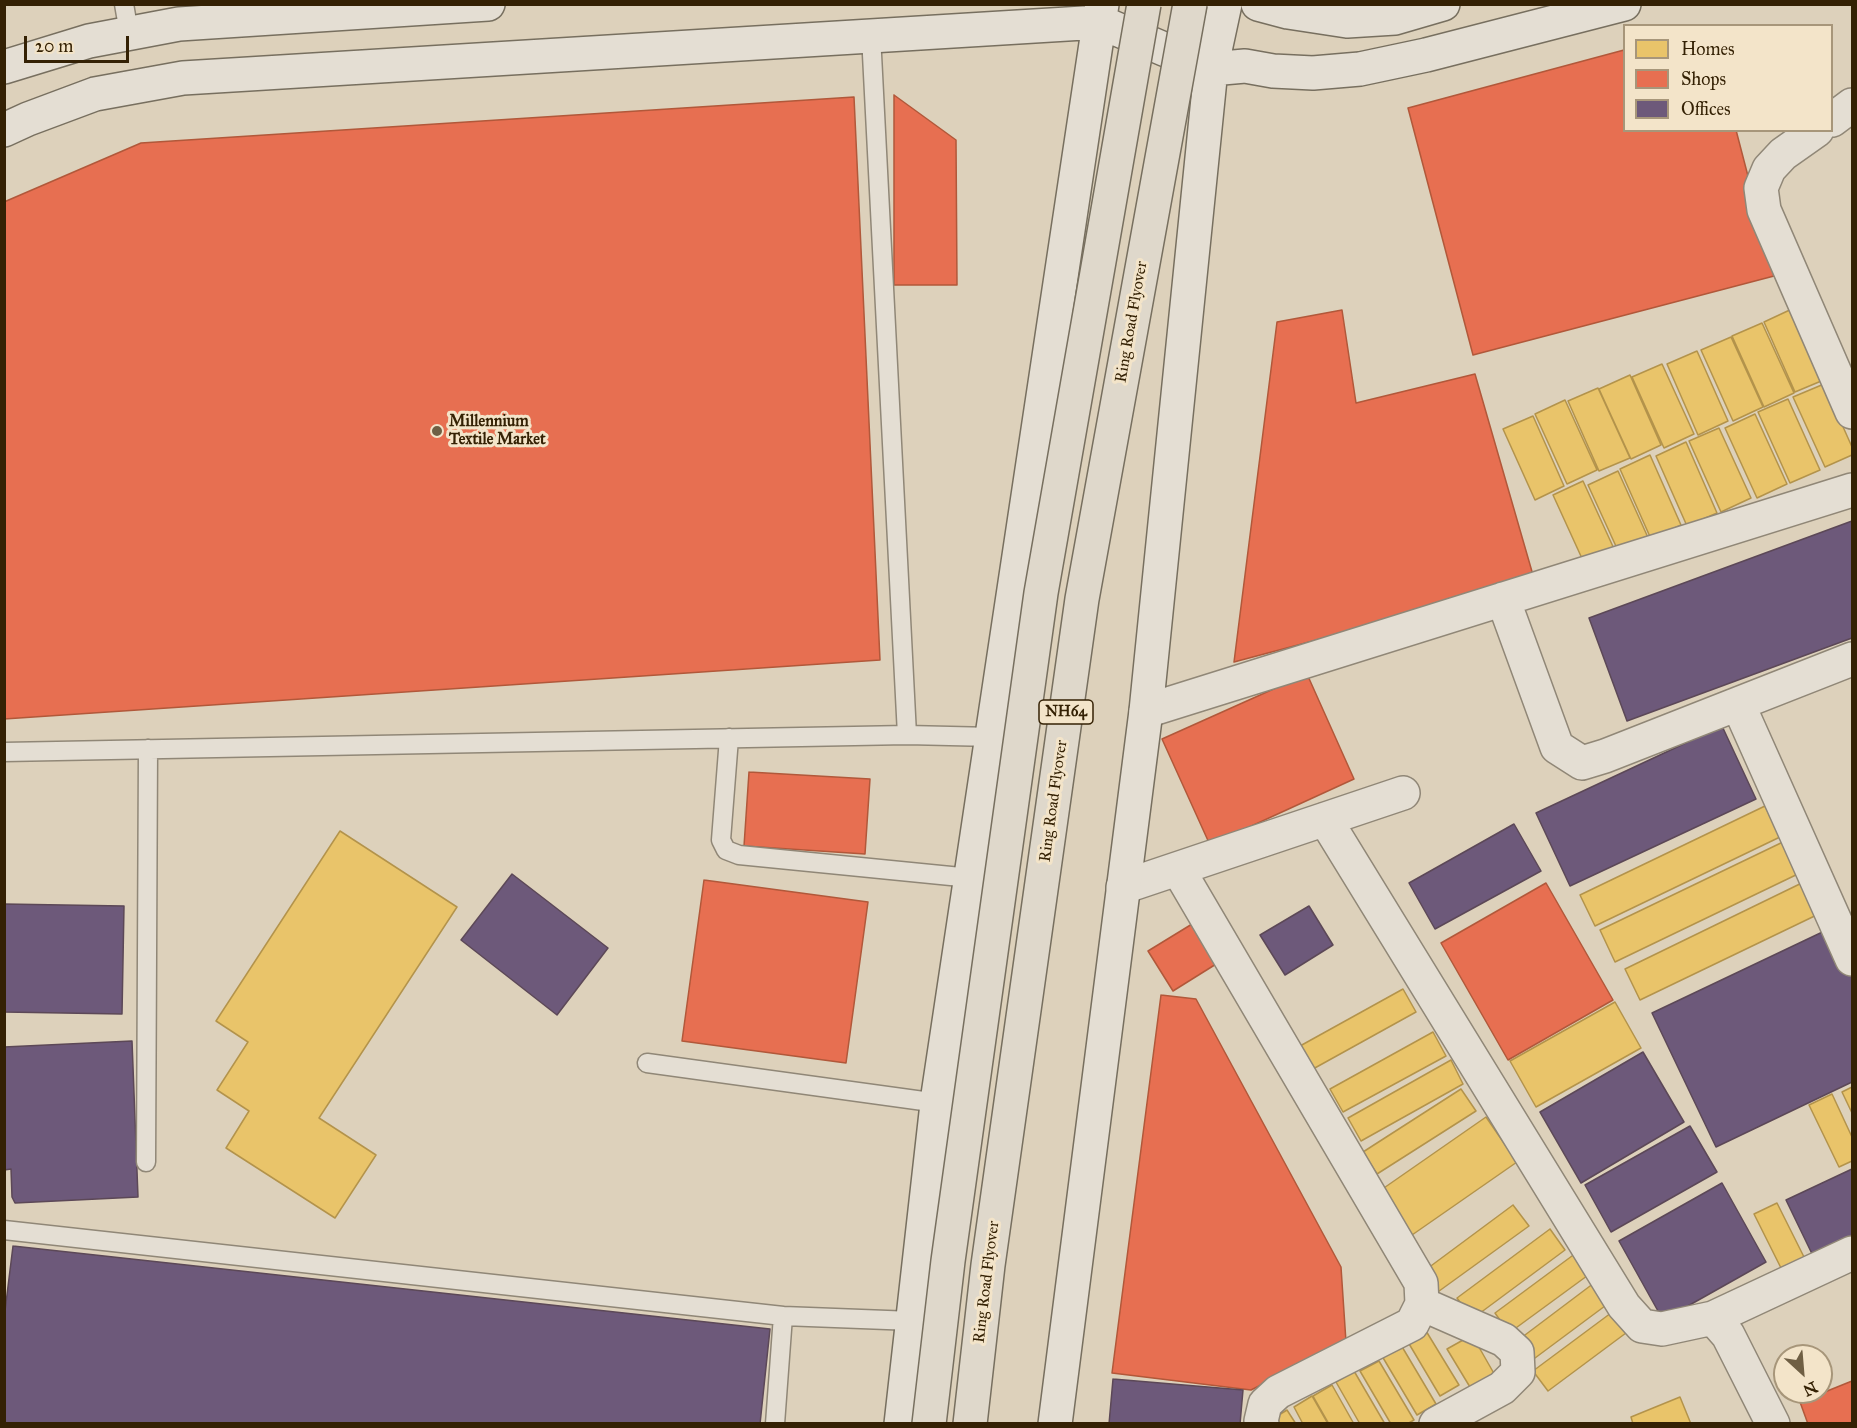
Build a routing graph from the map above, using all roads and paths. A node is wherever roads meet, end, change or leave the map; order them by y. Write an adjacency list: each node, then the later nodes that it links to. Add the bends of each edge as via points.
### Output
1 (488, 4): 8 (street)
2 (1144, 4): 47 (highway, NH64, bridge, via 1041,593 959,1178)
3 (1190, 4): 48 (highway, Ring Road Flyover / NH64, bridge, via 1082,598 988,1265)
4 (1225, 4): 14 (street)
5 (1258, 4): 6 (street, via 1347,21 1395,18)
6 (1443, 4)
7 (1624, 4): 14 (street, via 1360,69 1313,73 1245,66)
8 (387, 8): 9 (street)
9 (259, 12): 11 (street, via 178,24)
10 (1101, 13): 12 (street); 14 (street); 26 (street)
11 (127, 19): 13 (street, via 89,41)
12 (871, 36): 17 (street, via 183,78 95,94); 25 (lane)
13 (4, 67)
14 (1211, 69): 24 (street)
15 (1852, 105): 16 (street)
16 (1833, 119)
17 (4, 130)
18 (1813, 132): 19 (street, via 1769,169 1761,188 1764,210)
19 (1852, 412)
20 (1852, 490): 21 (street)
21 (1503, 599): 23 (street, via 1557,747 1582,763); 24 (street)
22 (1852, 659): 23 (street)
23 (1738, 704): 35 (street)
24 (1146, 711): 34 (street)
25 (907, 735): 26 (lane); 27 (lane)
26 (993, 737): 33 (street)
27 (729, 738): 28 (lane); 33 (lane, via 722,840 726,850 739,855)
28 (148, 749): 29 (lane); 38 (lane)
29 (4, 752)
30 (1403, 793): 31 (street)
31 (1325, 819): 32 (street); 43 (street, via 1624,1306 1642,1326 1662,1329)
32 (1178, 869): 34 (street); 41 (street, via 1420,1283)
33 (971, 878): 37 (street)
34 (1123, 887): 49 (street)
35 (1852, 959)
36 (647, 1063): 37 (lane)
37 (938, 1103): 44 (street)
38 (146, 1162)
39 (4, 1230): 42 (lane)
40 (1852, 1253): 43 (street)
41 (1422, 1304): 50 (street, via 1412,1324 1278,1392 1265,1404); 51 (street, via 1504,1340 1516,1352 1518,1372 1502,1388)
42 (783, 1316): 44 (lane); 45 (lane)
43 (1713, 1317): 52 (street, via 1728,1335)
44 (913, 1321): 46 (street)
45 (775, 1424)
46 (901, 1424)
47 (929, 1424)
48 (970, 1424)
49 (1055, 1424)
50 (1262, 1424)
51 (1436, 1424)
52 (1773, 1424)

